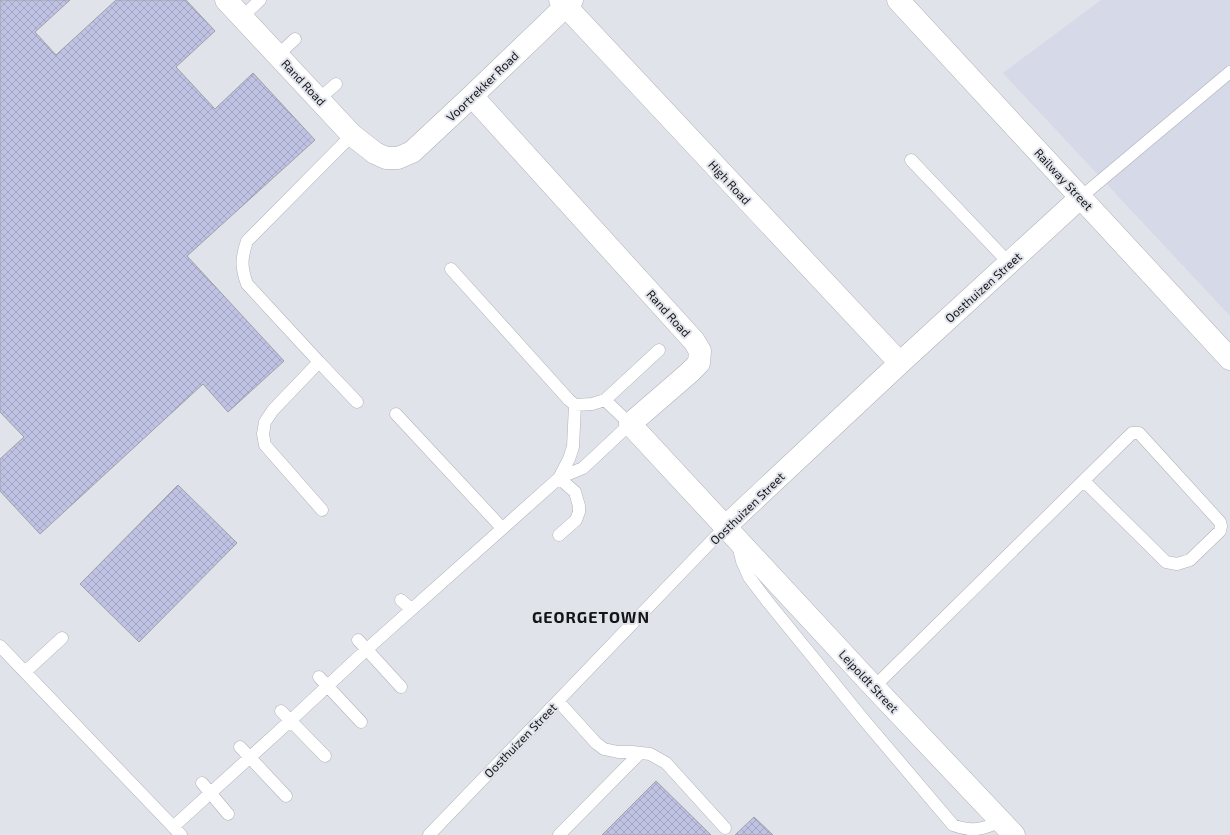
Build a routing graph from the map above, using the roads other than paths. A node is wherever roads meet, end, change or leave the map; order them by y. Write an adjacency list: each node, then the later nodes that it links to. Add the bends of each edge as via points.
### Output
1 (226, 0): 5 (street, Rand Road)
2 (260, 0): 5 (lane)
3 (898, 0): 15 (street, Railway Street)
4 (565, 2): 10 (street, Voortrekker Road); 21 (street, High Road)
5 (242, 17): 7 (street, Rand Road)
6 (295, 39): 7 (lane)
7 (278, 54): 11 (street, Rand Road)
8 (1230, 72): 15 (lane)
9 (336, 84): 11 (lane)
10 (472, 96): 13 (street, Voortrekker Road, via 412,152 398,158); 26 (street, Rand Road, via 689,335 700,351 699,363 690,373)
11 (319, 99): 12 (street, Rand Road)
12 (352, 134): 13 (street, Rand Road, via 375,153); 20 (lane, via 247,241 242,256 247,284)
13 (386, 158)
14 (910, 160): 16 (lane)
15 (1081, 197): 16 (street, Oosthuizen Street); 19 (street, Railway Street)
16 (1009, 263): 21 (street, Oosthuizen Street)
17 (452, 269): 24 (lane)
18 (659, 350): 22 (lane)
19 (1230, 359)
20 (319, 362): 23 (lane); 29 (lane, via 273,410 265,422 263,434 265,445)
21 (900, 363): 31 (street, Oosthuizen Street)
22 (605, 400): 24 (lane); 26 (lane)
23 (357, 402)
24 (576, 405): 27 (lane, via 573,448)
25 (396, 414): 30 (lane)
26 (630, 424): 27 (lane, via 583,468); 31 (street)
27 (559, 478): 30 (lane); 32 (lane, via 575,492 579,506 576,520)
28 (1084, 481): 28 (lane, via 1132,433 1139,433 1220,522 1220,531 1190,560 1177,564 1166,562); 43 (lane)
29 (322, 510)
30 (502, 528): 34 (lane)
31 (733, 534): 43 (street, Leipoldt Street); 44 (lane, Oosthuizen Street); 57 (lane, via 749,576 768,602 953,825 978,830)
32 (559, 535)
33 (401, 600): 34 (lane)
34 (411, 610): 38 (lane)
35 (62, 638): 39 (lane)
36 (358, 640): 38 (lane)
37 (0, 646): 39 (lane)
38 (366, 650): 41 (lane); 42 (lane)
39 (25, 672): 58 (lane)
40 (319, 677): 41 (lane)
41 (328, 686): 46 (lane); 47 (lane)
42 (400, 688)
43 (874, 688): 57 (street, Leipoldt Street)
44 (558, 701): 49 (lane, via 604,749); 59 (lane, Oosthuizen Street)
45 (281, 711): 46 (lane)
46 (290, 721): 50 (lane); 51 (lane)
47 (361, 722)
48 (240, 747): 51 (lane)
49 (640, 753): 56 (lane, via 650,754 666,763); 60 (lane)
50 (325, 756)
51 (250, 757): 53 (lane); 54 (lane)
52 (202, 783): 53 (lane)
53 (211, 793): 55 (lane); 58 (lane)
54 (286, 796)
55 (228, 814)
56 (725, 828)
57 (1007, 828)
58 (177, 831)
59 (429, 835)
60 (559, 835)

